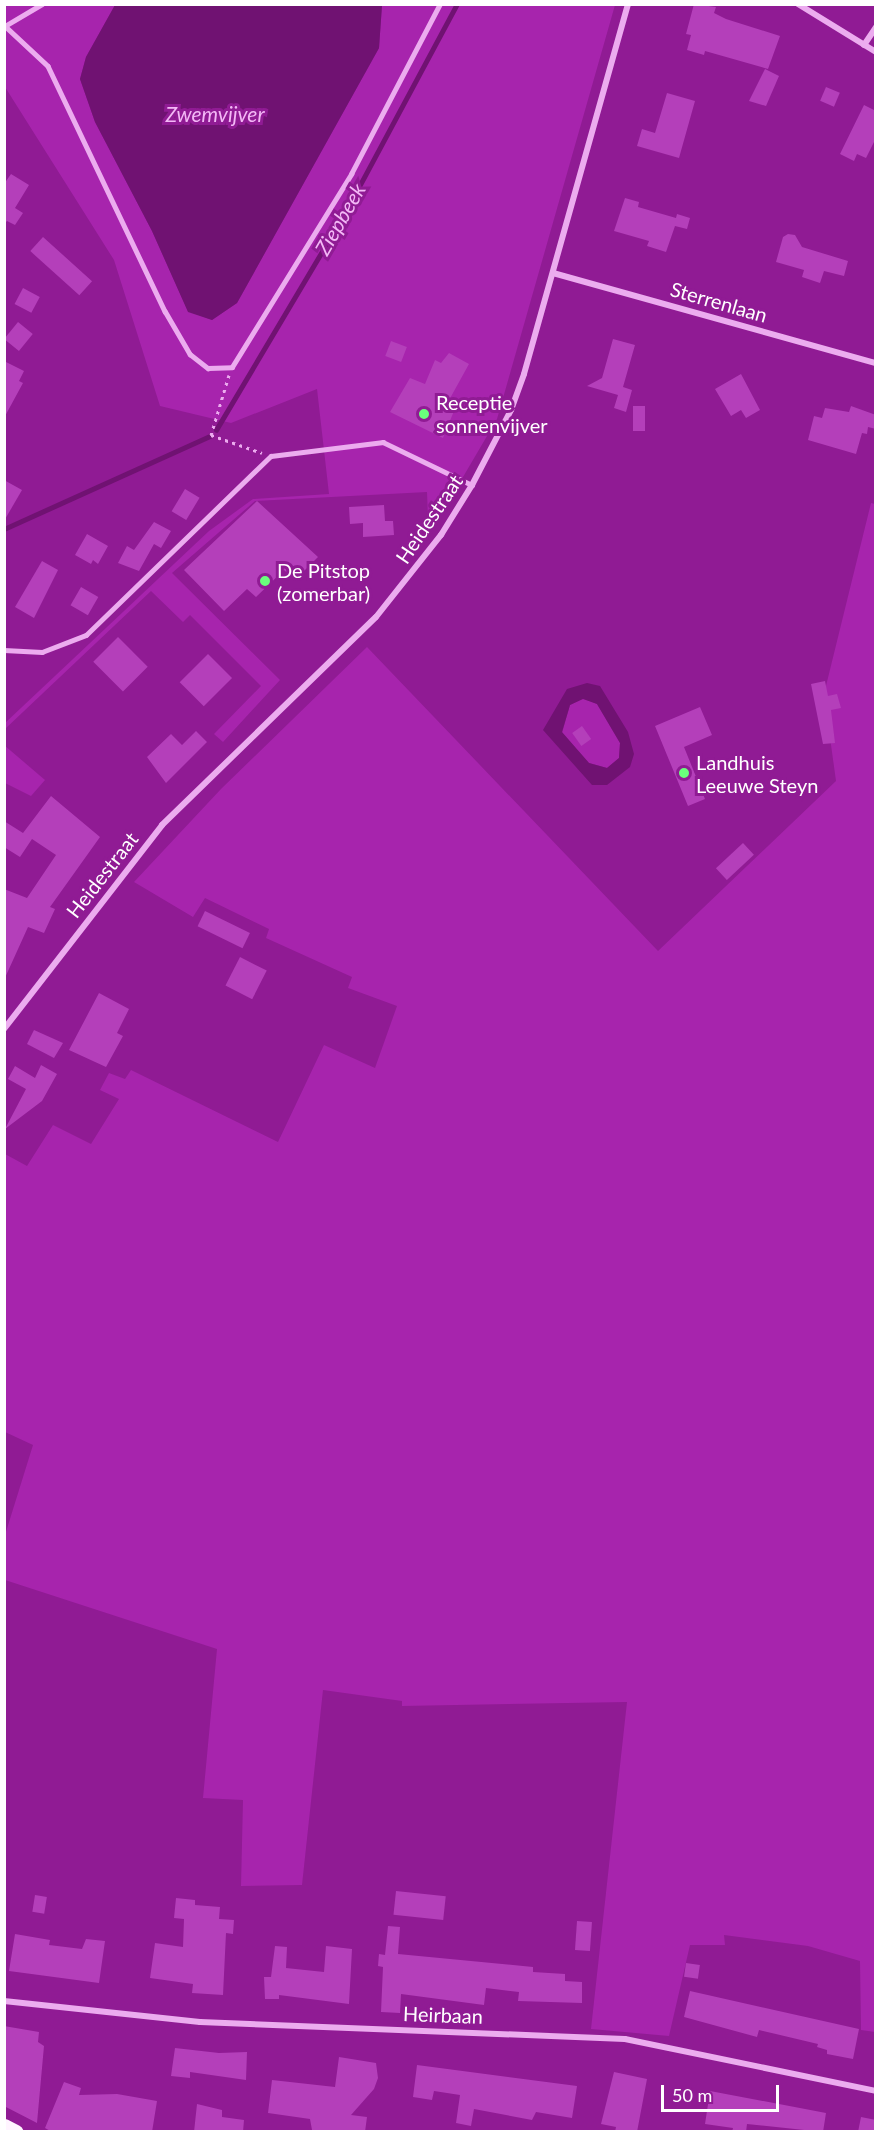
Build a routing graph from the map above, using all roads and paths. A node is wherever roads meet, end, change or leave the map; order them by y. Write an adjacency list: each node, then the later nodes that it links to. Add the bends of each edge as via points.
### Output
1 (42, 4): 5 (lane)
2 (440, 4): 11 (lane, via 351,174)
3 (628, 4): 9 (street, Heidestraat)
4 (798, 4): 7 (street)
5 (5, 25): 11 (lane, via 48,66 165,311 190,354 208,368)
6 (876, 27): 7 (street)
7 (864, 45): 8 (street)
8 (876, 52)
9 (553, 273): 10 (street, Sterrenlaan); 13 (street, Heidestraat, via 511,410)
10 (876, 363)
11 (232, 368): 12 (path, via 211,435)
12 (271, 456): 13 (lane, via 383,442); 14 (lane, via 86,635 42,652)
13 (472, 485): 15 (street, Heidestraat, via 434,544 376,617 162,825)
14 (4, 650)
15 (4, 1029)
16 (4, 2001): 17 (street, Heirbaan, via 200,2022 625,2039)
17 (876, 2091)
18 (4, 2126): 19 (main road)
19 (16, 2132)

